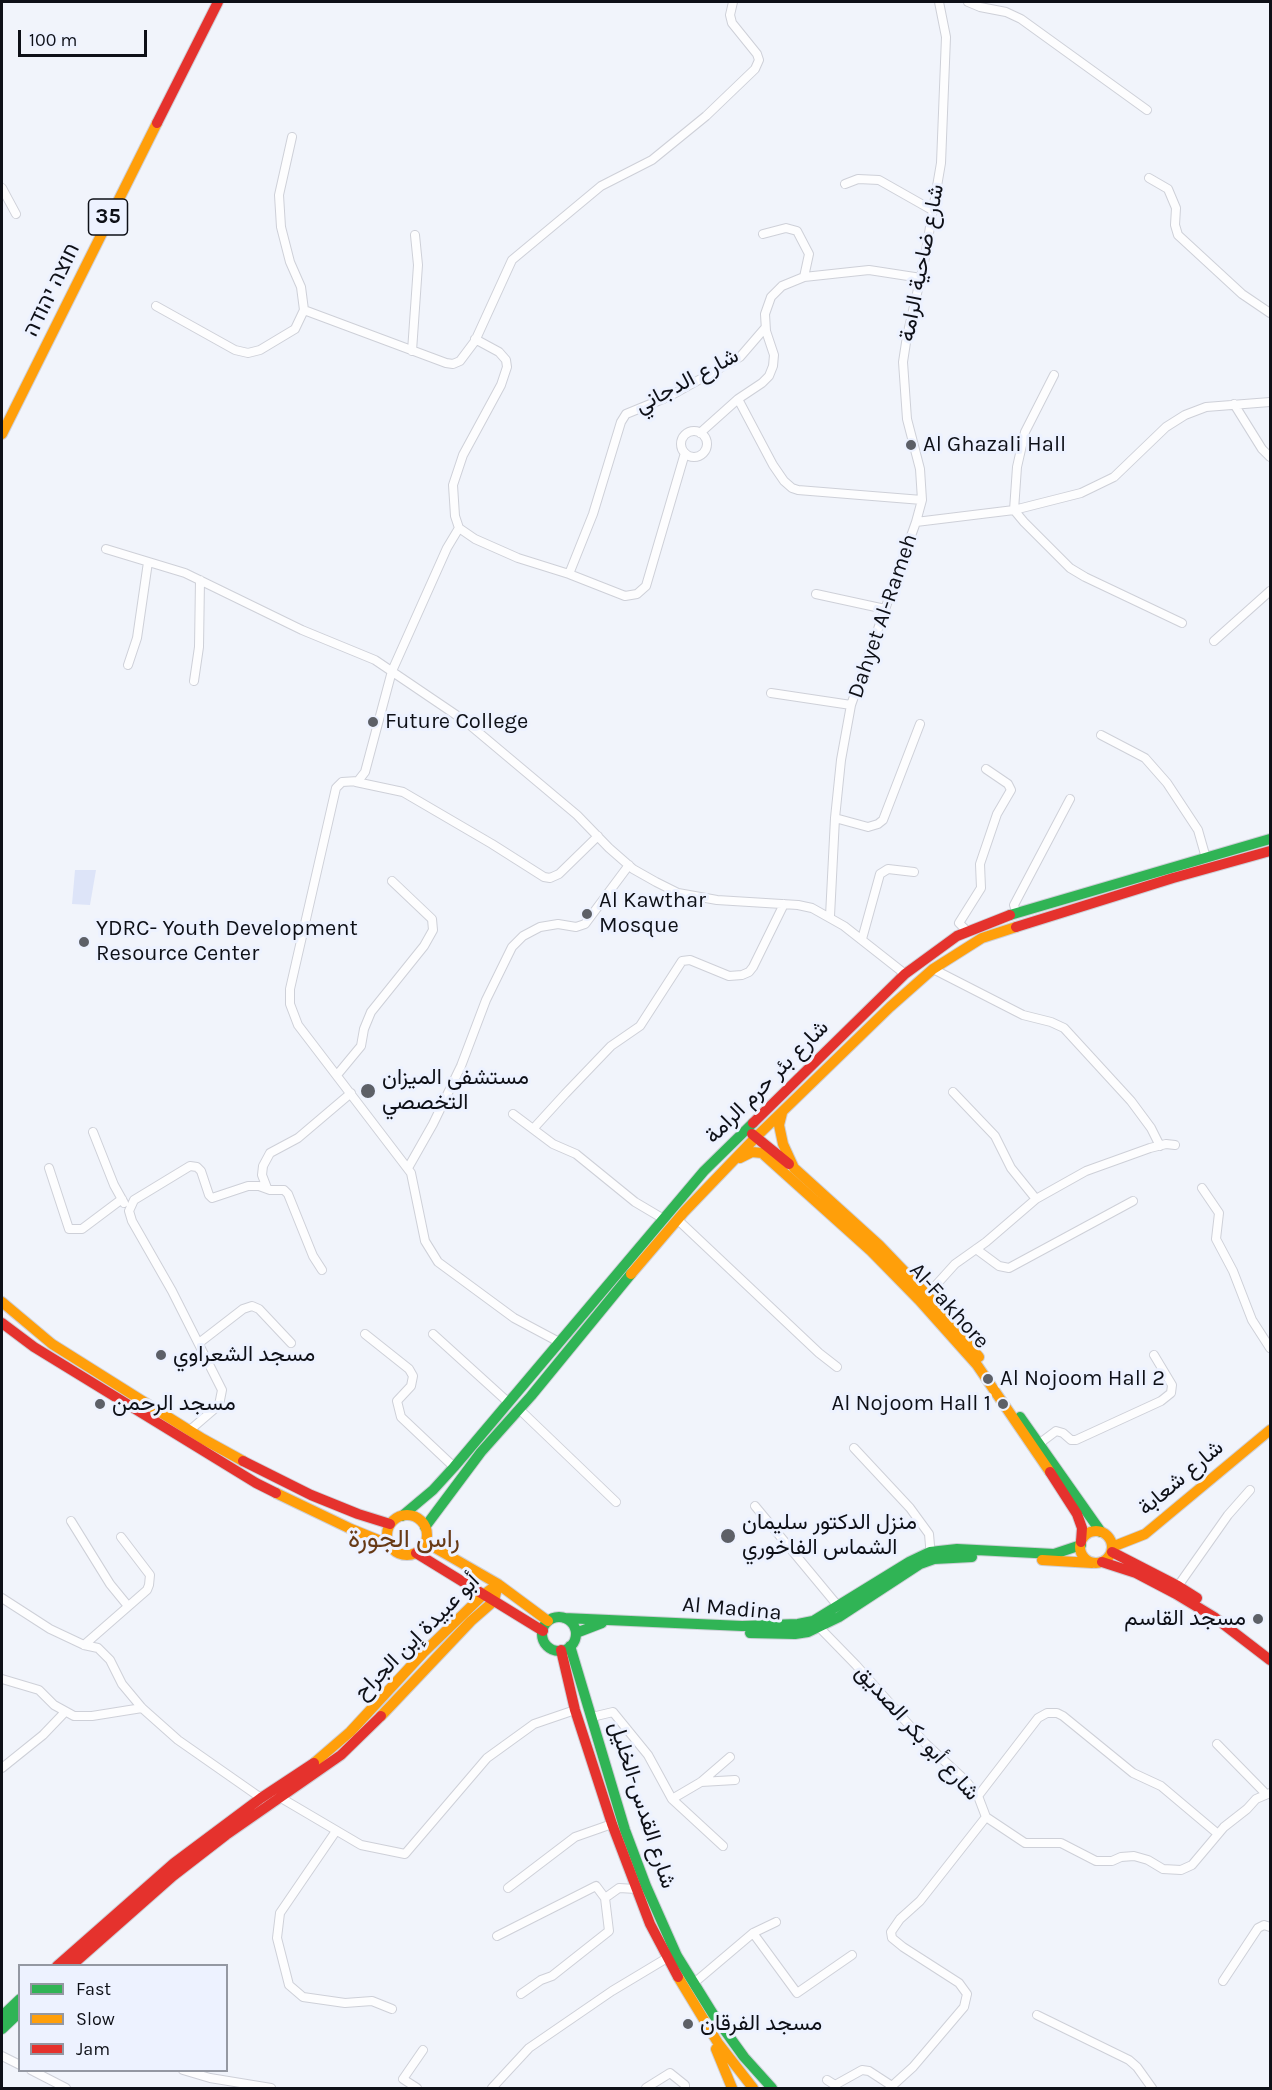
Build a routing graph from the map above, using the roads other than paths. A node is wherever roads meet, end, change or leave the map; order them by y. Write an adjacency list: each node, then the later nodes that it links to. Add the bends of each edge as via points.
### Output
1 (218, 2): 27 (main road, חוצה יהודה / 35)
2 (732, 2): 20 (street, via 732,22 757,54 755,69 652,160 601,186 512,260)
3 (939, 2): 10 (street, شارع ضاحية الرامة, via 946,37 941,162)
4 (968, 2): 5 (street, via 1021,20)
5 (1148, 110)
6 (292, 137): 17 (street, via 279,195 281,227 301,286)
7 (1149, 178): 18 (street, via 1168,189 1176,208 1178,235 1242,294)
8 (845, 184): 10 (street, via 858,179 879,180)
9 (2, 188): 11 (street)
10 (932, 210): 15 (street, شارع ضاحية الرامة)
11 (16, 214)
12 (763, 234): 14 (street, via 786,228 797,231 809,254)
13 (415, 235): 21 (street, via 418,265)
14 (804, 277): 15 (street, via 869,270); 19 (street, via 782,286 771,297)
15 (921, 278): 30 (street, شارع ضاحية الرامة, via 903,362)
16 (156, 306): 17 (street, via 248,353 295,329)
17 (304, 310): 21 (street)
18 (1270, 314)
19 (765, 328): 23 (street, via 774,354 771,371 762,383); 36 (street, شارع الدجاني, via 740,357 670,396 626,414)
20 (475, 339): 21 (street, via 460,361 453,364); 33 (street, via 499,352 507,367 456,475 452,496)
21 (412, 351)
22 (1054, 375): 31 (street, via 1025,432 1017,467)
23 (738, 399): 26 (street); 30 (street, via 773,465 792,488)
24 (1269, 400): 25 (street, Dahyet Al-Rameh)
25 (1234, 404): 29 (street); 31 (street, Dahyet Al-Rameh, via 1206,407 1185,415 1102,483 1081,493)
26 (700, 432): 28 (street, via 688,432 682,438); 28 (street, via 707,443 704,452 697,456)
27 (2, 434)
28 (685, 453): 36 (street, via 642,591 626,596)
29 (1270, 457)
30 (922, 500): 32 (street, شارع ضاحية الرامة)
31 (1014, 510): 32 (street, Dahyet Al-Rameh); 41 (street, via 1070,568)
32 (916, 522): 40 (street, Dahyet Al-Rameh)
33 (459, 528): 36 (street, via 518,558); 44 (street)
34 (106, 549): 35 (street)
35 (148, 562): 37 (street); 43 (street, via 137,638)
36 (569, 574)
37 (200, 580): 44 (street); 45 (street)
38 (1270, 591): 42 (street)
39 (816, 594): 40 (street)
40 (885, 609): 47 (street, Dahyet Al-Rameh)
41 (1182, 623)
42 (1214, 641)
43 (128, 665)
44 (392, 671): 51 (street, via 365,772); 54 (street, via 474,729)
45 (194, 681)
46 (771, 693): 47 (street)
47 (851, 705): 53 (street, Dahyet Al-Rameh)
48 (920, 724): 53 (street, via 884,820 868,826)
49 (1101, 735): 57 (street, via 1145,758 1167,783 1198,830)
50 (986, 769): 64 (street, via 1011,789 997,814 980,863 981,888 959,923)
51 (356, 782): 54 (street, via 403,792 544,877 560,873); 68 (street, via 342,782 336,788 290,996 298,1025)
52 (1070, 799): 62 (street, via 1014,905)
53 (835, 818): 63 (street, Dahyet Al-Rameh)
54 (598, 837): 58 (street)
55 (1270, 839): 57 (main road, شارع بئر حرم الرامة)
56 (1270, 851): 66 (main road, شارع بئر حرم الرامة, via 982,938)
57 (1206, 858): 62 (main road, شارع بئر حرم الرامة)
58 (629, 865): 61 (street, via 678,893); 82 (street, via 585,924 540,927 512,947 486,1000 461,1066)
59 (914, 872): 65 (street, via 888,869 880,874)
60 (392, 881): 68 (street, via 432,919 434,930 371,1012 361,1046)
61 (784, 904): 63 (street, via 813,908); 73 (street, via 749,972 724,975 690,960 682,961 640,1026 611,1046)
62 (1016, 912): 64 (main road, شارع بئر حرم الرامة)
63 (830, 916): 65 (street)
64 (968, 933): 67 (main road, شارع بئر حرم الرامة, via 942,945)
65 (862, 939): 67 (street)
66 (933, 969): 71 (main road, شارع بئر حرم الرامة); 78 (street, via 1023,1015 1064,1028 1131,1101)
67 (906, 974): 74 (main road, شارع بئر حرم الرامة)
68 (337, 1075): 69 (street)
69 (351, 1092): 82 (street); 84 (street, via 298,1138 270,1153 262,1167)
70 (953, 1092): 87 (street, via 995,1136 1011,1167)
71 (782, 1112): 76 (main road, شارع بئر حرم الرامة); 83 (main road, Al-Fakhore, via 779,1125 783,1144)
72 (513, 1114): 73 (street)
73 (533, 1129): 90 (street, via 557,1147 576,1154 635,1202)
74 (746, 1129): 76 (main road); 90 (main road, شارع بئر حرم الرامة)
75 (93, 1132): 86 (street)
76 (756, 1137): 79 (main road); 80 (main road, شارع بئر حرم الرامة); 83 (main road)
77 (1175, 1145): 78 (street)
78 (1160, 1146): 87 (street, via 1086,1171)
79 (758, 1151): 80 (main road); 122 (main road, Al-Fakhore, via 872,1251 976,1365 1077,1514 1082,1528)
80 (734, 1160): 91 (main road, شارع بئر حرم الرامة)
81 (50, 1168): 86 (street, via 69,1229 82,1229)
82 (408, 1168): 99 (street, via 425,1241 438,1262 514,1318)
83 (794, 1168): 94 (main road, Al-Fakhore)
84 (267, 1188): 89 (street, via 248,1186 212,1198 202,1173 190,1166 136,1198); 93 (street, via 287,1193)
85 (1202, 1188): 102 (street, via 1219,1213 1216,1239 1252,1320)
86 (122, 1199): 89 (street)
87 (1036, 1199): 92 (street)
88 (1133, 1201): 92 (street, via 1009,1268 1001,1267)
89 (129, 1211): 100 (street)
90 (663, 1218): 99 (main road, شارع بئر حرم الرامة)
91 (678, 1220): 104 (street); 105 (main road, شارع بئر حرم الرامة)
92 (976, 1249): 94 (street, via 955,1264)
93 (322, 1270)
94 (927, 1295): 108 (main road, Al-Fakhore, via 982,1362)
95 (2, 1302): 106 (main road, via 52,1344)
96 (2, 1323): 121 (main road, via 34,1347 256,1483)
97 (365, 1334): 110 (street, via 409,1369 413,1376 411,1386 397,1401 401,1417)
98 (433, 1334): 105 (street)
99 (559, 1342): 105 (main road, شارع بئر حرم الرامة)
100 (199, 1343): 101 (street, via 252,1306); 106 (street, via 222,1395 219,1405)
101 (291, 1343)
102 (1270, 1348)
103 (1154, 1354): 108 (street, via 1172,1385 1171,1392 1161,1401 1076,1440 1056,1431)
104 (837, 1367)
105 (514, 1406): 110 (main road, شارع بئر حرم الرامة); 112 (street); 117 (main road, شارع بئر حرم الرامة)
106 (190, 1430): 116 (main road, via 261,1472)
107 (1270, 1430): 123 (main road, شارع شعابة, via 1145,1534)
108 (1040, 1443): 118 (main road, Al-Fakhore)
109 (854, 1448): 125 (street, via 929,1534)
110 (454, 1467): 114 (main road, شارع بئر حرم الرامة)
111 (1250, 1490): 128 (street)
112 (616, 1502)
113 (755, 1506): 133 (street)
114 (402, 1516): 116 (main road); 117 (main road, via 415,1517)
115 (71, 1521): 132 (street)
116 (390, 1524): 121 (main road)
117 (425, 1527): 120 (main road)
118 (1101, 1532): 122 (main road, Al Madina, via 1091,1532); 123 (main road, via 1109,1538)
119 (121, 1537): 132 (street, via 150,1575 147,1590)
120 (425, 1542): 124 (main road); 127 (main road)
121 (388, 1544): 124 (main road, via 403,1556)
122 (1081, 1544): 125 (main road, Al Madina, via 1054,1554 957,1549); 126 (main road, via 1084,1557)
123 (1112, 1549): 126 (main road); 128 (main road)
124 (416, 1553): 129 (main road)
125 (931, 1556): 126 (main road, Al Madina); 133 (main road, Al Madina, via 909,1562); 136 (main road, Al Madina, via 839,1617)
126 (1097, 1562): 142 (main road, Al Madina, via 1136,1573 1176,1594 1214,1617)
127 (498, 1584): 129 (main road, أبو عبيدة إبن الجراح); 131 (main road, أبو عبيدة إبن الجراح); 137 (main road)
128 (1178, 1586): 141 (main road)
129 (483, 1595): 131 (main road); 154 (main road, أبو عبيدة إبن الجراح, via 350,1732)
130 (2, 1598): 139 (street, via 50,1629)
131 (494, 1601): 137 (main road); 154 (main road, أبو عبيدة إبن الجراح, via 341,1755)
132 (128, 1606): 139 (street)
133 (838, 1606): 136 (main road, Al Madina)
134 (564, 1618): 135 (main road); 137 (main road, via 553,1618); 138 (main road)
135 (627, 1621): 136 (main road, Al Madina, via 742,1626); 138 (main road, via 599,1624)
136 (815, 1624): 155 (street, شارع أبو بكر الصديق)
137 (545, 1626): 140 (main road, via 542,1636 547,1645)
138 (576, 1633): 140 (main road)
139 (84, 1645): 144 (street, via 98,1648 108,1657 122,1684)
140 (565, 1648): 145 (main road, شارع القدس-الخليل); 147 (main road, شارع القدس-الخليل)
141 (1270, 1651)
142 (1270, 1660)
143 (2, 1679): 146 (street, via 39,1690)
144 (142, 1708): 146 (street, via 87,1717); 154 (street, via 178,1740)
145 (575, 1710): 158 (main road, شارع القدس-الخليل); 159 (street, via 534,1724 487,1758 405,1854 361,1845)
146 (65, 1712): 150 (street)
147 (592, 1717): 156 (street, via 614,1712 648,1755); 174 (main road, شارع القدس-الخليل, via 646,1886 677,1956)
148 (1217, 1744): 153 (street)
149 (730, 1757): 152 (street)
150 (2, 1768)
151 (735, 1780): 152 (street)
152 (701, 1782): 156 (street)
153 (1268, 1793): 160 (street, شارع أبو بكر الصديق)
154 (270, 1796): 159 (street); 171 (main road, أبو عبيدة إبن الجراح, via 174,1863); 172 (main road, أبو عبيدة إبن الجراح)
155 (978, 1797): 157 (street, شارع أبو بكر الصديق); 160 (street, via 1038,1718 1057,1713 1133,1773 1161,1786)
156 (672, 1799): 161 (street)
157 (986, 1817): 160 (street, شارع أبو بكر الصديق, via 1025,1843 1061,1843 1096,1861 1141,1857 1169,1870 1192,1865); 188 (street, via 891,1932 903,1947 959,1983 967,1994 964,2007 892,2086 862,2070 835,2085)
158 (612, 1824): 162 (street, via 575,1837); 163 (main road, شارع القدس-الخليل)
159 (336, 1831): 177 (street, via 280,1913 277,1938 290,1985 303,1997 345,2004 372,2001)
160 (1218, 1834)
161 (723, 1846)
162 (508, 1888)
163 (636, 1889): 164 (street, via 619,1888); 170 (main road, شارع القدس-الخليل)
164 (605, 1898): 168 (street, via 596,1886); 175 (street, via 609,1931 552,1976)
165 (776, 1922): 167 (street)
166 (1270, 1927): 173 (street, via 1258,1928)
167 (753, 1933): 169 (street, via 797,1993); 174 (street)
168 (497, 1936)
169 (852, 1955)
170 (667, 1958): 181 (main road, شارع القدس-الخليل); 193 (street, via 529,2048)
171 (58, 1964)
172 (72, 1964)
173 (1223, 1981)
174 (694, 1983): 189 (main road, شارع القدس-الخليل)
175 (521, 1994)
176 (18, 2002): 180 (main road)
177 (392, 2009)
178 (18, 2014): 182 (main road)
179 (1037, 2015): 199 (street, via 1129,2060)
180 (2, 2016)
181 (702, 2018): 196 (main road); 197 (main road, شارع القدس-الخليل)
182 (2, 2029)
183 (423, 2050): 192 (street, via 403,2079)
184 (2, 2056): 185 (street)
185 (18, 2064)
186 (34, 2072): 190 (street)
187 (190, 2072): 191 (street)
188 (827, 2080)
189 (762, 2085): 198 (main road, شارع القدس-الخليل)
190 (66, 2088)
191 (271, 2088)
192 (417, 2088)
193 (492, 2088)
194 (646, 2088): 195 (street, via 670,2073)
195 (685, 2088)
196 (732, 2088)
197 (753, 2088)
198 (772, 2088)
199 (1152, 2088)

